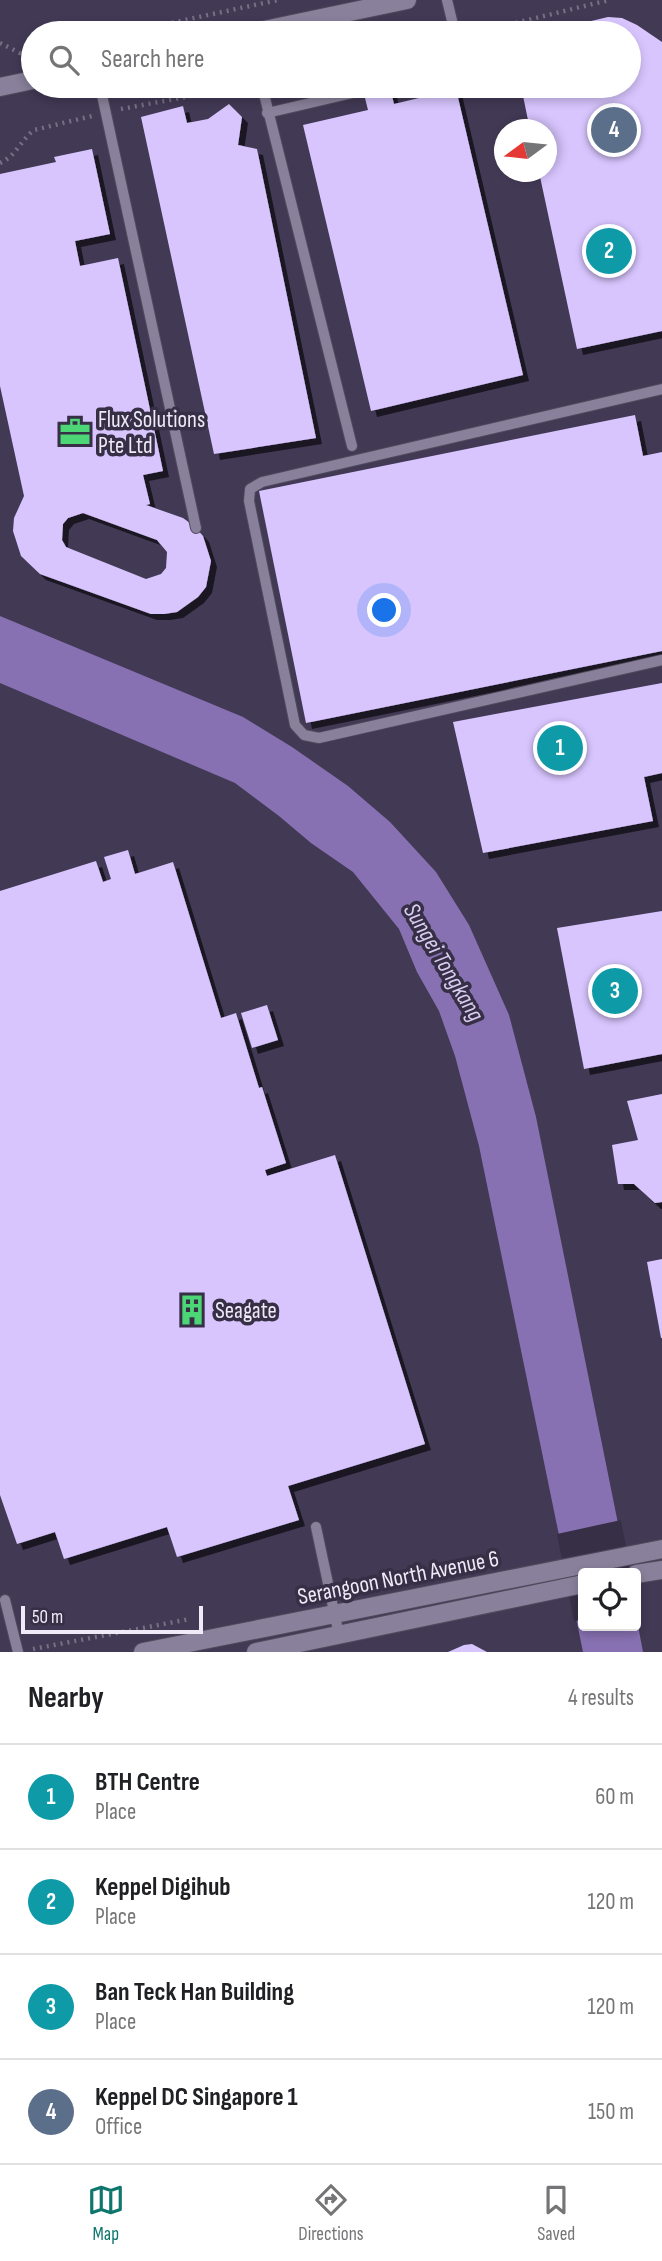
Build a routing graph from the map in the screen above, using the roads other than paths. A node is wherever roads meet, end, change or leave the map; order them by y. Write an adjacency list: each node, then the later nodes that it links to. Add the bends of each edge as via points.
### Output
1 (407, 0): 3 (street)
2 (447, 0): 4 (lane)
3 (308, 21)
4 (452, 21)
5 (21, 83): 6 (street)
6 (0, 87)
7 (103, 98): 13 (lane)
8 (264, 98): 10 (lane)
9 (331, 98): 10 (lane)
10 (267, 113): 12 (lane)
11 (662, 389): 14 (lane, via 262,482 250,489 249,500 295,725 304,735 320,738)
12 (352, 446)
13 (196, 528)
14 (662, 660)
15 (316, 1527): 22 (lane)
16 (662, 1549): 20 (street, Serangoon North Avenue 6)
17 (662, 1570): 18 (street)
18 (641, 1573)
19 (578, 1584): 20 (street, Serangoon North Avenue 6)
20 (501, 1590): 22 (street, Serangoon North Avenue 6); 23 (street, Serangoon North Avenue 6)
21 (5, 1600): 24 (lane)
22 (335, 1614): 23 (lane); 25 (street, Serangoon North Avenue 6)
23 (340, 1635): 26 (street, Serangoon North Avenue 6)
24 (18, 1652)
25 (145, 1652)
26 (256, 1652)

